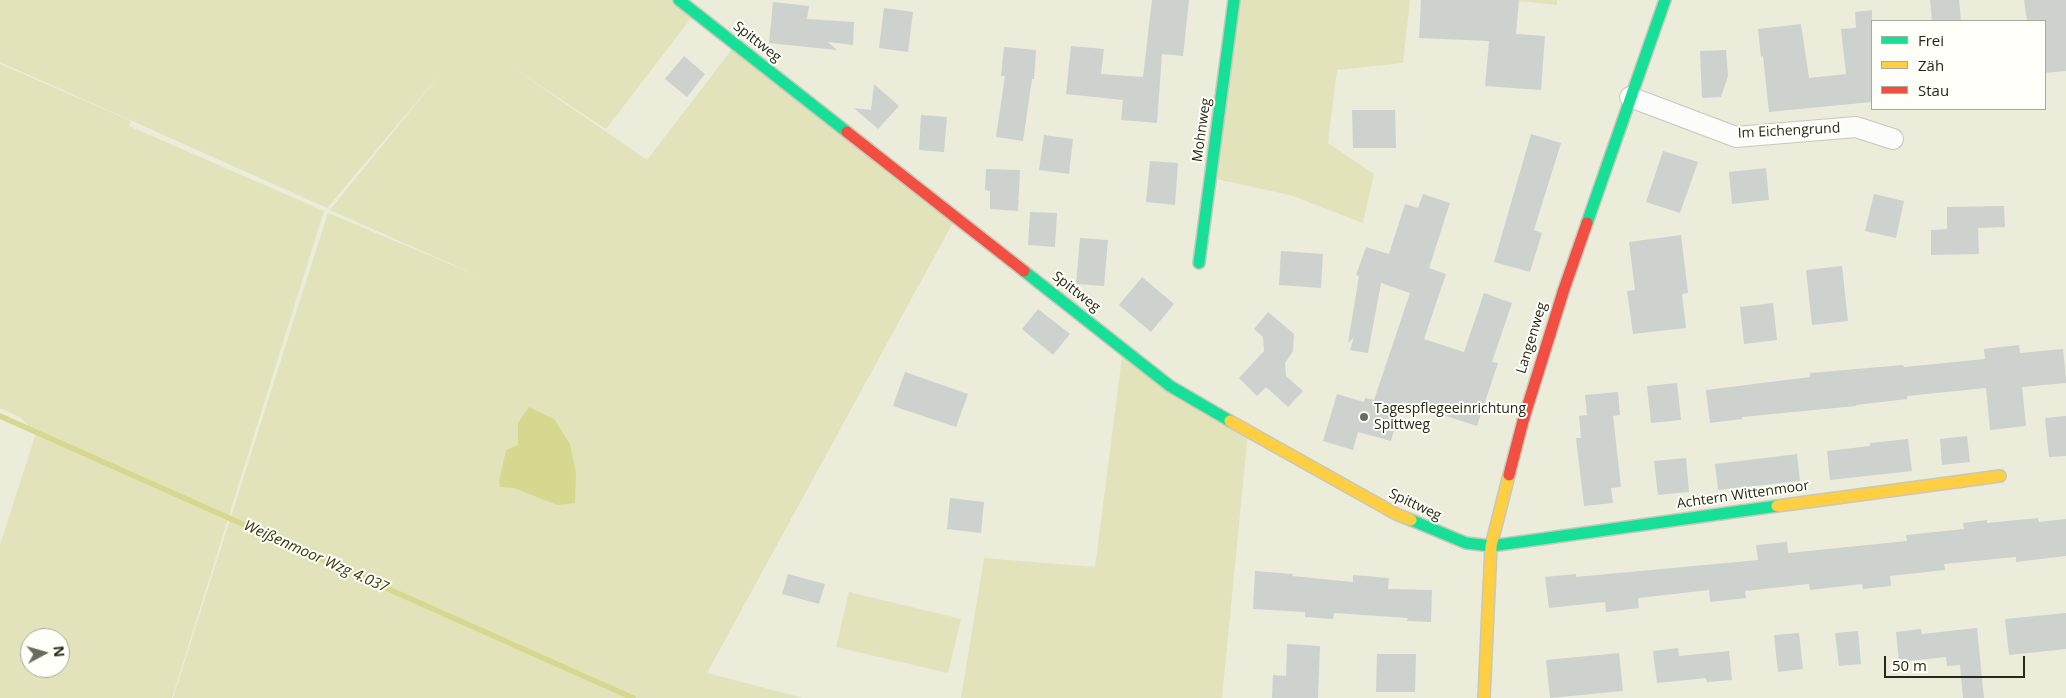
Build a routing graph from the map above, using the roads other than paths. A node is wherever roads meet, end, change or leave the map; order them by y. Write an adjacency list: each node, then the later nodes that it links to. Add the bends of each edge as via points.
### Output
1 (678, 0): 8 (street, Spittweg, via 1170,386 1396,514 1466,543)
2 (1234, 0): 6 (street, Mohnweg)
3 (1665, 0): 4 (street, Langenweg)
4 (1630, 97): 5 (street, Im Eichengrund, via 1736,137 1856,127); 8 (street, Langenweg, via 1540,362)
5 (1893, 139)
6 (1199, 263)
7 (2000, 476): 8 (street, Achtern Wittenmoor)
8 (1490, 546): 9 (street, Langenweg)
9 (1484, 698)

